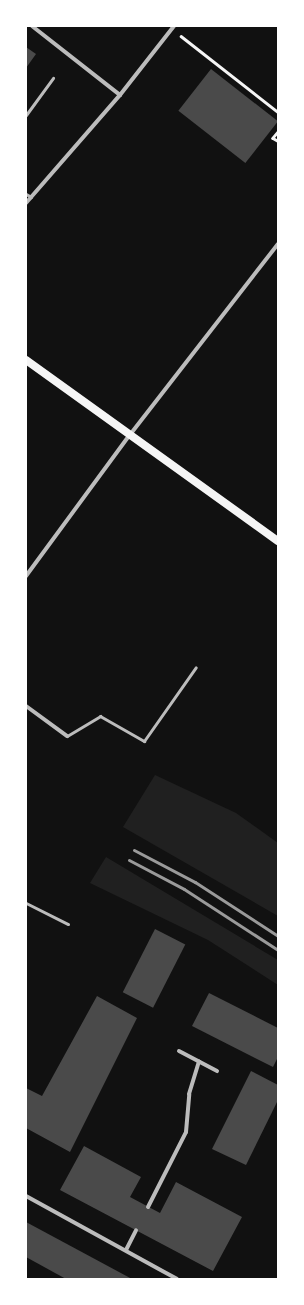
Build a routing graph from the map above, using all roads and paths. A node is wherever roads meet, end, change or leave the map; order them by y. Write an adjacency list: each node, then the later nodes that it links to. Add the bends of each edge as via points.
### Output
1 (32, 26): 4 (street)
2 (173, 27): 4 (street); 5 (path)
3 (53, 78): 6 (lane)
4 (120, 95): 10 (street)
5 (278, 112)
6 (26, 115)
7 (278, 132): 8 (path, via 273,138)
8 (278, 141)
9 (26, 194): 10 (lane)
10 (31, 197): 11 (street)
11 (26, 202)
12 (278, 244): 14 (street)
13 (26, 360): 14 (main road)
14 (129, 436): 15 (main road); 16 (street)
15 (278, 541)
16 (26, 576)
17 (196, 667): 19 (lane, via 144,741 100,716)
18 (26, 706): 19 (street)
19 (67, 736)
20 (26, 903): 21 (lane)
21 (68, 924)
22 (179, 1051): 23 (street)
23 (199, 1062): 24 (street); 26 (street, via 189,1094 186,1132)
24 (217, 1071)
25 (26, 1196): 28 (street)
26 (148, 1207)
27 (136, 1230): 28 (street)
28 (126, 1250): 29 (street)
29 (177, 1279)

